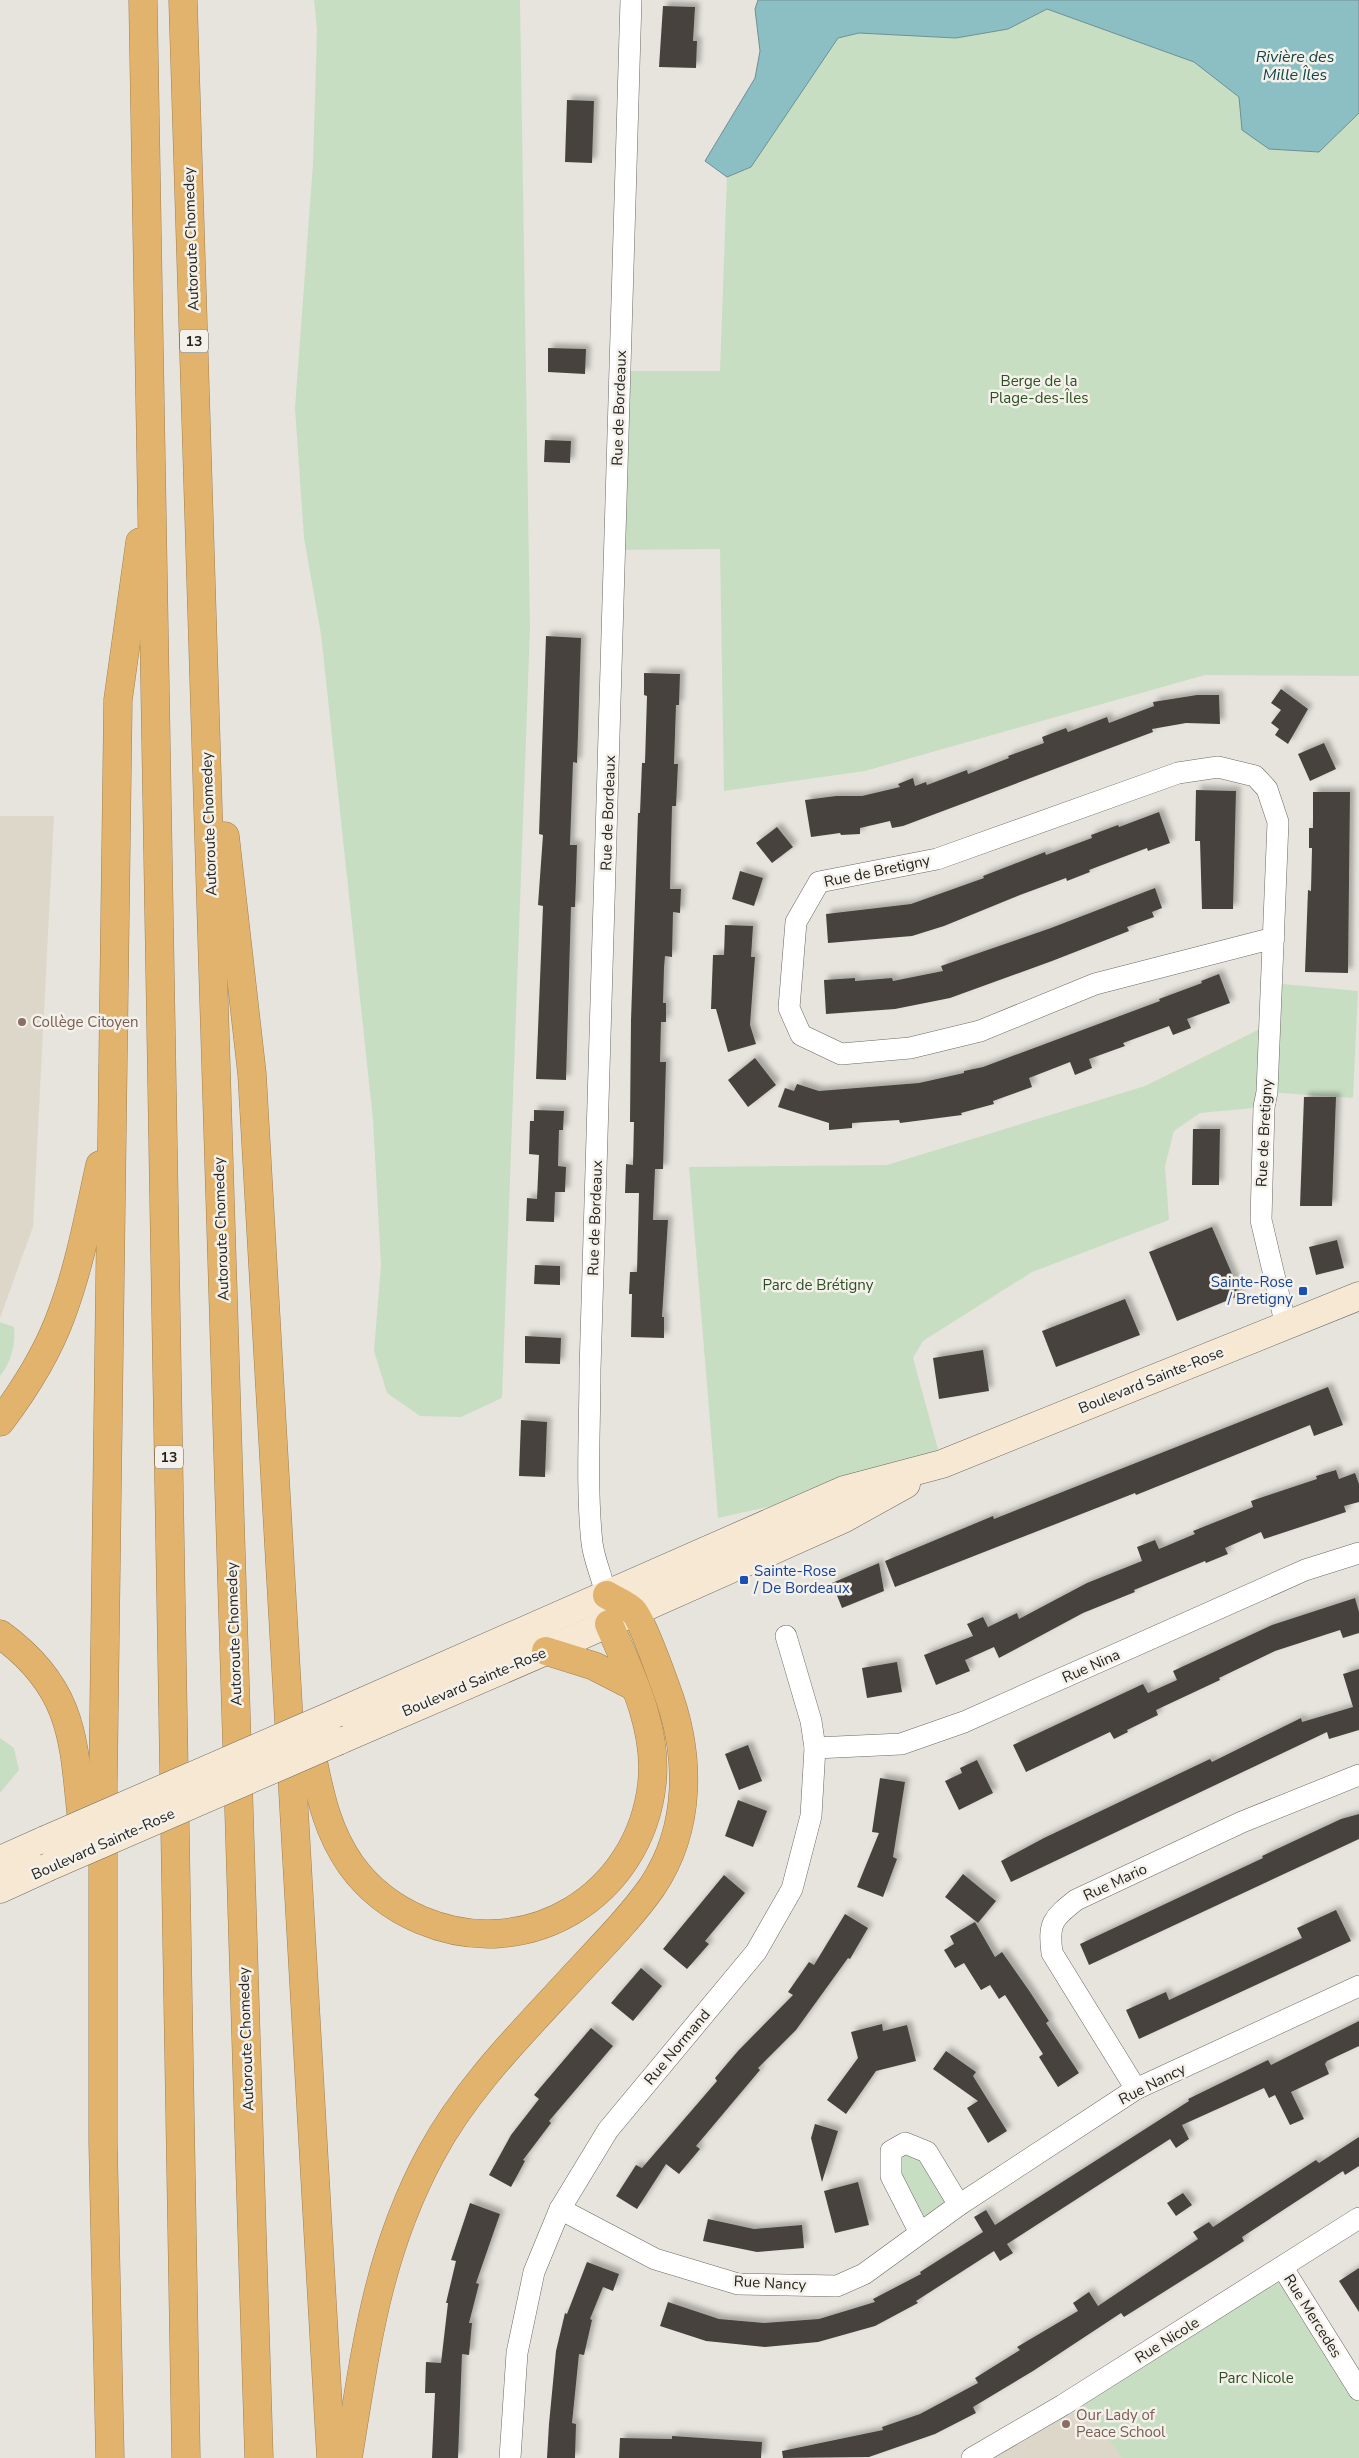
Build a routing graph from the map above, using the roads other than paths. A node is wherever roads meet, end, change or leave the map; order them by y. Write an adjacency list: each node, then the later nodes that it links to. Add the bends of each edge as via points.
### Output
1 (144, 0): 4 (highway, 13)
2 (183, 0): 5 (highway, Autoroute Chomedey / 13)
3 (631, 0): 13 (street, Rue de Bordeaux, via 590,1370 590,1523 594,1557)
4 (152, 456): 7 (highway, via 118,700); 35 (highway, 13)
5 (203, 631): 18 (highway, via 252,1074); 36 (highway, Autoroute Chomedey / 13)
6 (1274, 938): 6 (street, Rue de Bretigny, via 1278,822 1267,788 1255,776 1218,767 1178,772 937,859 819,882 796,922 789,1008 801,1034 841,1054 910,1048 980,1032 1095,984); 9 (street, Rue de Bretigny, via 1261,1220)
7 (112, 1112): 10 (highway, via 76,1270 62,1314 43,1354); 25 (highway)
8 (1359, 1296): 9 (street, Boulevard Sainte-Rose)
9 (1286, 1326): 11 (street, Boulevard Sainte-Rose)
10 (0, 1422)
11 (942, 1464): 13 (street, Boulevard Sainte-Rose, via 844,1490); 14 (street, Boulevard Sainte-Rose, via 843,1519)
12 (1359, 1553): 21 (street, Rue Nina, via 1305,1570 964,1722 901,1744)
13 (607, 1595): 14 (highway); 15 (street, Rue de Bordeaux); 23 (street, Boulevard Sainte-Rose, bridge)
14 (635, 1612): 15 (street, Boulevard Sainte-Rose); 38 (highway, via 672,1704 682,1743 682,1807 671,1851 640,1902 462,2105 429,2159 396,2231 373,2308)
15 (608, 1624): 19 (street, Boulevard Sainte-Rose); 20 (highway)
16 (0, 1634): 25 (highway, via 38,1669 67,1716 75,1754)
17 (786, 1636): 21 (street, Rue Normand, via 811,1721)
18 (283, 1639): 20 (highway, via 319,1794 342,1850 370,1888 397,1908 461,1933 512,1933 557,1919 584,1904 623,1863 643,1826 652,1781 649,1734); 37 (highway)
19 (546, 1651): 20 (highway, via 594,1666); 24 (street, Boulevard Sainte-Rose, bridge)
20 (635, 1687)
21 (815, 1748): 29 (street, Rue Normand, via 811,1816 792,1889 756,1952 608,2130)
22 (1359, 1775): 27 (street, Rue Mario, via 1242,1822 1076,1900 1057,1915 1050,1934 1052,1954)
23 (0, 1860)
24 (0, 1888)
25 (103, 1976): 34 (highway)
26 (1359, 1986): 27 (street, Rue Nancy)
27 (1136, 2089): 28 (street, Rue Nancy)
28 (959, 2205): 31 (street, Rue Nancy); 31 (street, via 927,2152 905,2143 892,2151 891,2176)
29 (560, 2209): 31 (street, Rue Nancy, via 655,2259 738,2284 837,2286 864,2274); 39 (street, Rue Normand, via 534,2272 517,2353)
30 (1359, 2218): 32 (street, Rue Nicole)
31 (920, 2233)
32 (1283, 2268): 33 (street, Rue Mercedes); 40 (street, Rue Nicole, via 1026,2428)
33 (1359, 2390)
34 (110, 2458)
35 (186, 2458)
36 (259, 2458)
37 (331, 2458)
38 (348, 2458)
39 (510, 2458)
40 (972, 2458)

